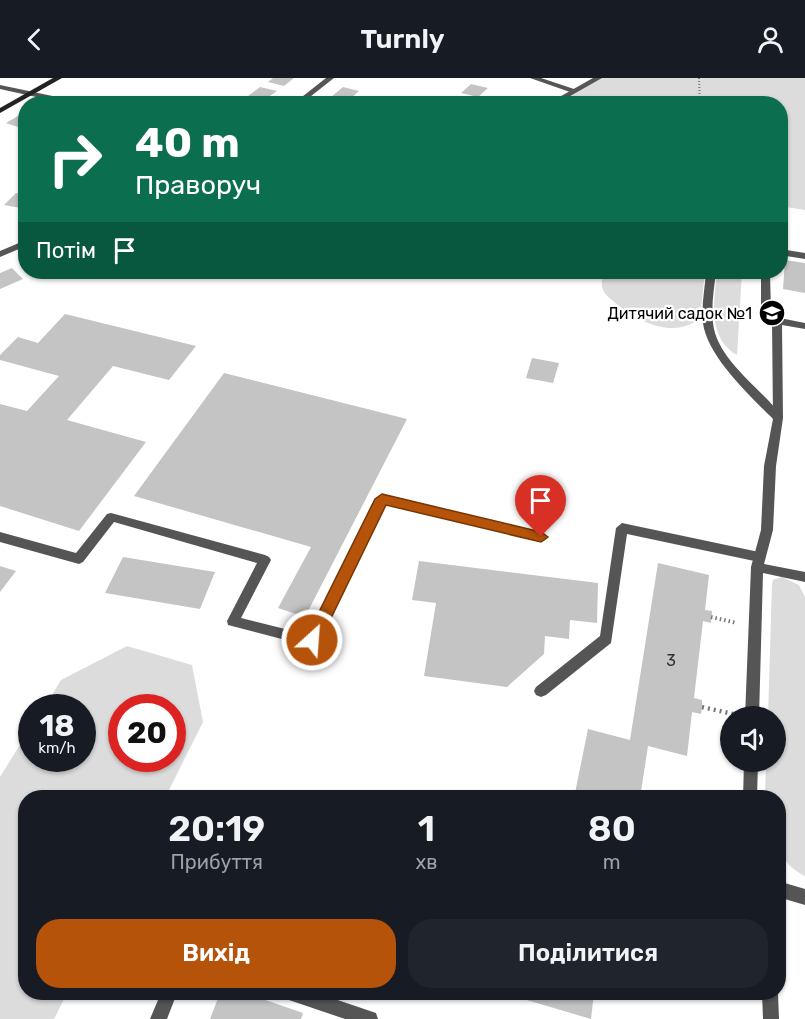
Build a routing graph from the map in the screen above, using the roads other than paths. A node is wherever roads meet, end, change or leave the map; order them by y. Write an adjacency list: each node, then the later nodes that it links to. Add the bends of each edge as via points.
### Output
1 (58, 78): 7 (main road)
2 (330, 78): 10 (street)
3 (534, 78): 6 (street)
4 (598, 78): 6 (street)
5 (0, 87): 7 (street)
6 (573, 90): 11 (street)
7 (30, 93): 8 (main road); 9 (street)
8 (25, 96)
9 (44, 96)
10 (306, 96)
11 (563, 96)
12 (18, 100): 13 (main road)
13 (0, 111)
14 (18, 246): 16 (street)
15 (788, 253): 17 (street)
16 (0, 254)
17 (805, 256)
18 (711, 279): 22 (street, via 708,326 745,385)
19 (765, 279): 20 (street, via 766,314)
20 (777, 321): 21 (street); 22 (street)
21 (805, 326)
22 (778, 418): 25 (street, via 770,466 767,530)
23 (0, 537): 24 (street, via 79,559 111,517 265,560 233,621 312,640 382,499)
24 (541, 537)
25 (758, 562): 26 (street); 27 (street, via 622,528 606,639); 28 (street)
26 (805, 577)
27 (541, 691)
28 (752, 706)
29 (751, 772): 30 (street)
30 (750, 790)
31 (786, 891): 32 (street)
32 (805, 897)
33 (166, 1000): 36 (street)
34 (312, 1000): 37 (street)
35 (770, 1000): 38 (street)
36 (158, 1019)
37 (370, 1019)
38 (771, 1019)

